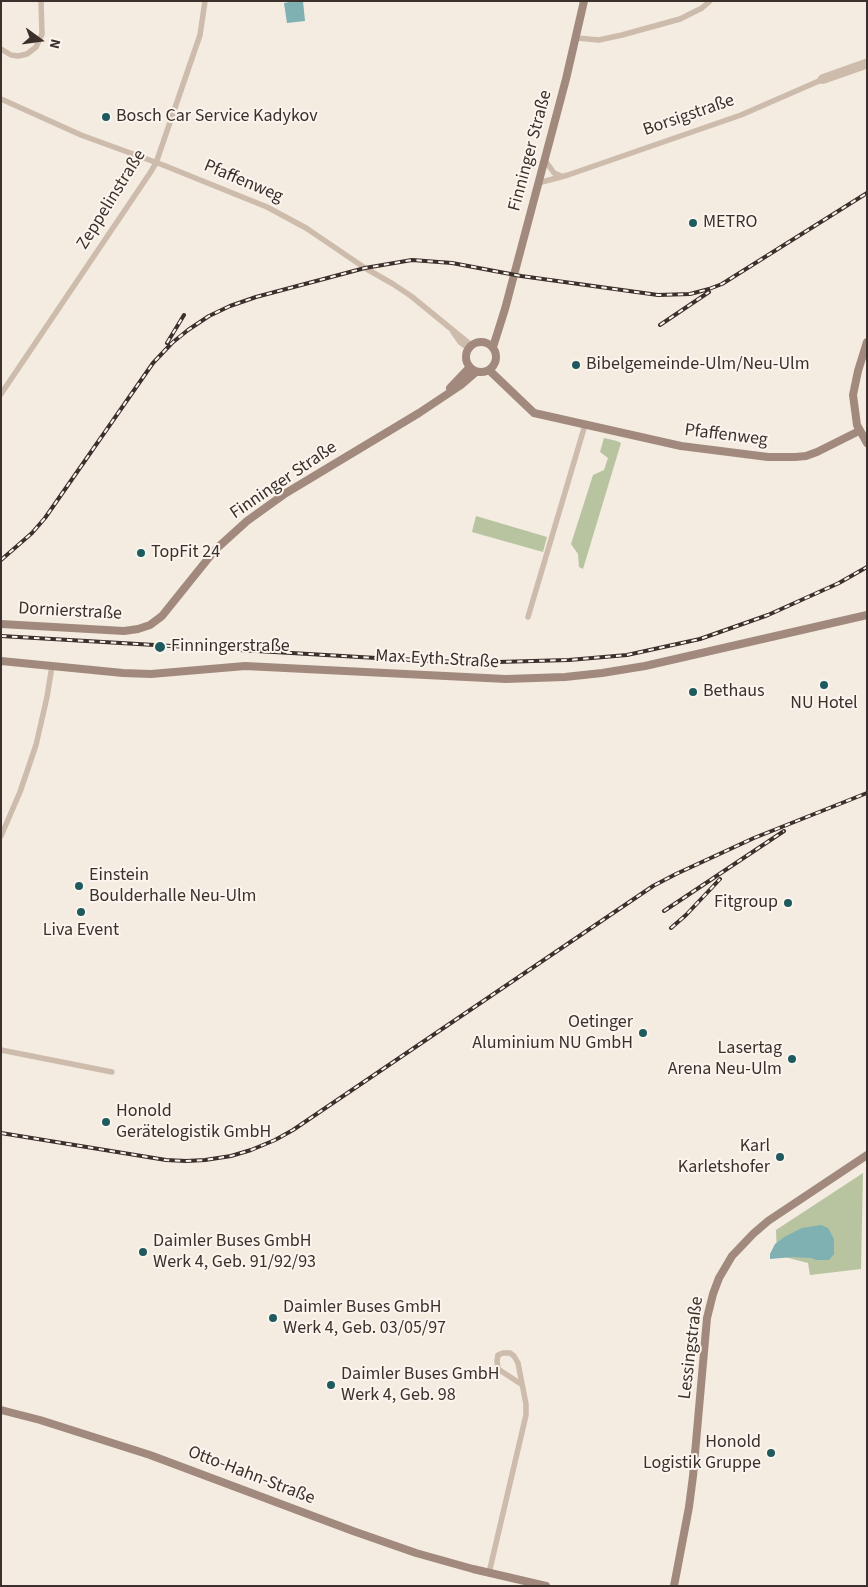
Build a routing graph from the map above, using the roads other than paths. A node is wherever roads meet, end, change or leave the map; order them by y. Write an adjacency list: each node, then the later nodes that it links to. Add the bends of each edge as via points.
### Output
1 (41, 1): 6 (street, via 42,34 32,52 21,56)
2 (206, 1): 12 (street, Zeppelinstraße, via 200,35)
3 (584, 1): 5 (street, Finninger Straße)
4 (710, 1): 5 (street, via 680,19 599,40)
5 (576, 38): 11 (street, Finninger Straße)
6 (1, 49)
7 (867, 61): 9 (street, Borsigstraße, via 822,77)
8 (867, 66): 9 (street, Borsigstraße)
9 (819, 81): 13 (street, Borsigstraße, via 741,115)
10 (1, 99): 12 (street, Pfaffenweg, via 81,135)
11 (544, 159): 13 (street, via 555,174); 14 (street, Finninger Straße)
12 (156, 163): 16 (street, Pfaffenweg, via 267,207 306,228 411,296); 20 (street, Zeppelinstraße)
13 (568, 175): 14 (street, Borsigstraße)
14 (538, 183): 17 (street, Finninger Straße, via 505,309)
15 (867, 342): 22 (street, via 853,395)
16 (470, 346): 17 (street, via 481,342); 19 (street, via 465,357)
17 (491, 346): 18 (street, Finninger Straße, via 496,357)
18 (491, 368): 19 (street, via 484,372); 21 (street, Pfaffenweg, via 534,413)
19 (473, 370): 27 (street, Finninger Straße, via 461,385 419,413 254,515 215,550 162,616)
20 (1, 394)
21 (585, 425): 22 (street, Pfaffenweg, via 681,446 782,458 806,456); 25 (street)
22 (859, 431): 23 (street)
23 (867, 443)
24 (867, 616): 29 (street, Max-Eyth-Straße, via 645,666 565,677 506,679 245,666 151,674)
25 (528, 617)
26 (1, 624): 27 (street, Dornierstraße, via 114,631)
27 (138, 629)
28 (1, 661): 29 (street, Max-Eyth-Straße)
29 (52, 666): 30 (street, via 36,745)
30 (1, 836)
31 (1, 1050): 32 (street)
32 (112, 1072)
33 (867, 1155): 38 (street, Lessingstraße, via 768,1221 732,1256 719,1278 707,1318 693,1476)
34 (521, 1384): 34 (street, via 514,1356 510,1353 498,1356 498,1369); 36 (street, via 526,1404 524,1428)
35 (1, 1410): 36 (street, Otto-Hahn-Straße, via 150,1455 354,1531)
36 (489, 1573): 37 (street, Otto-Hahn-Straße)
37 (546, 1586)
38 (674, 1586)

